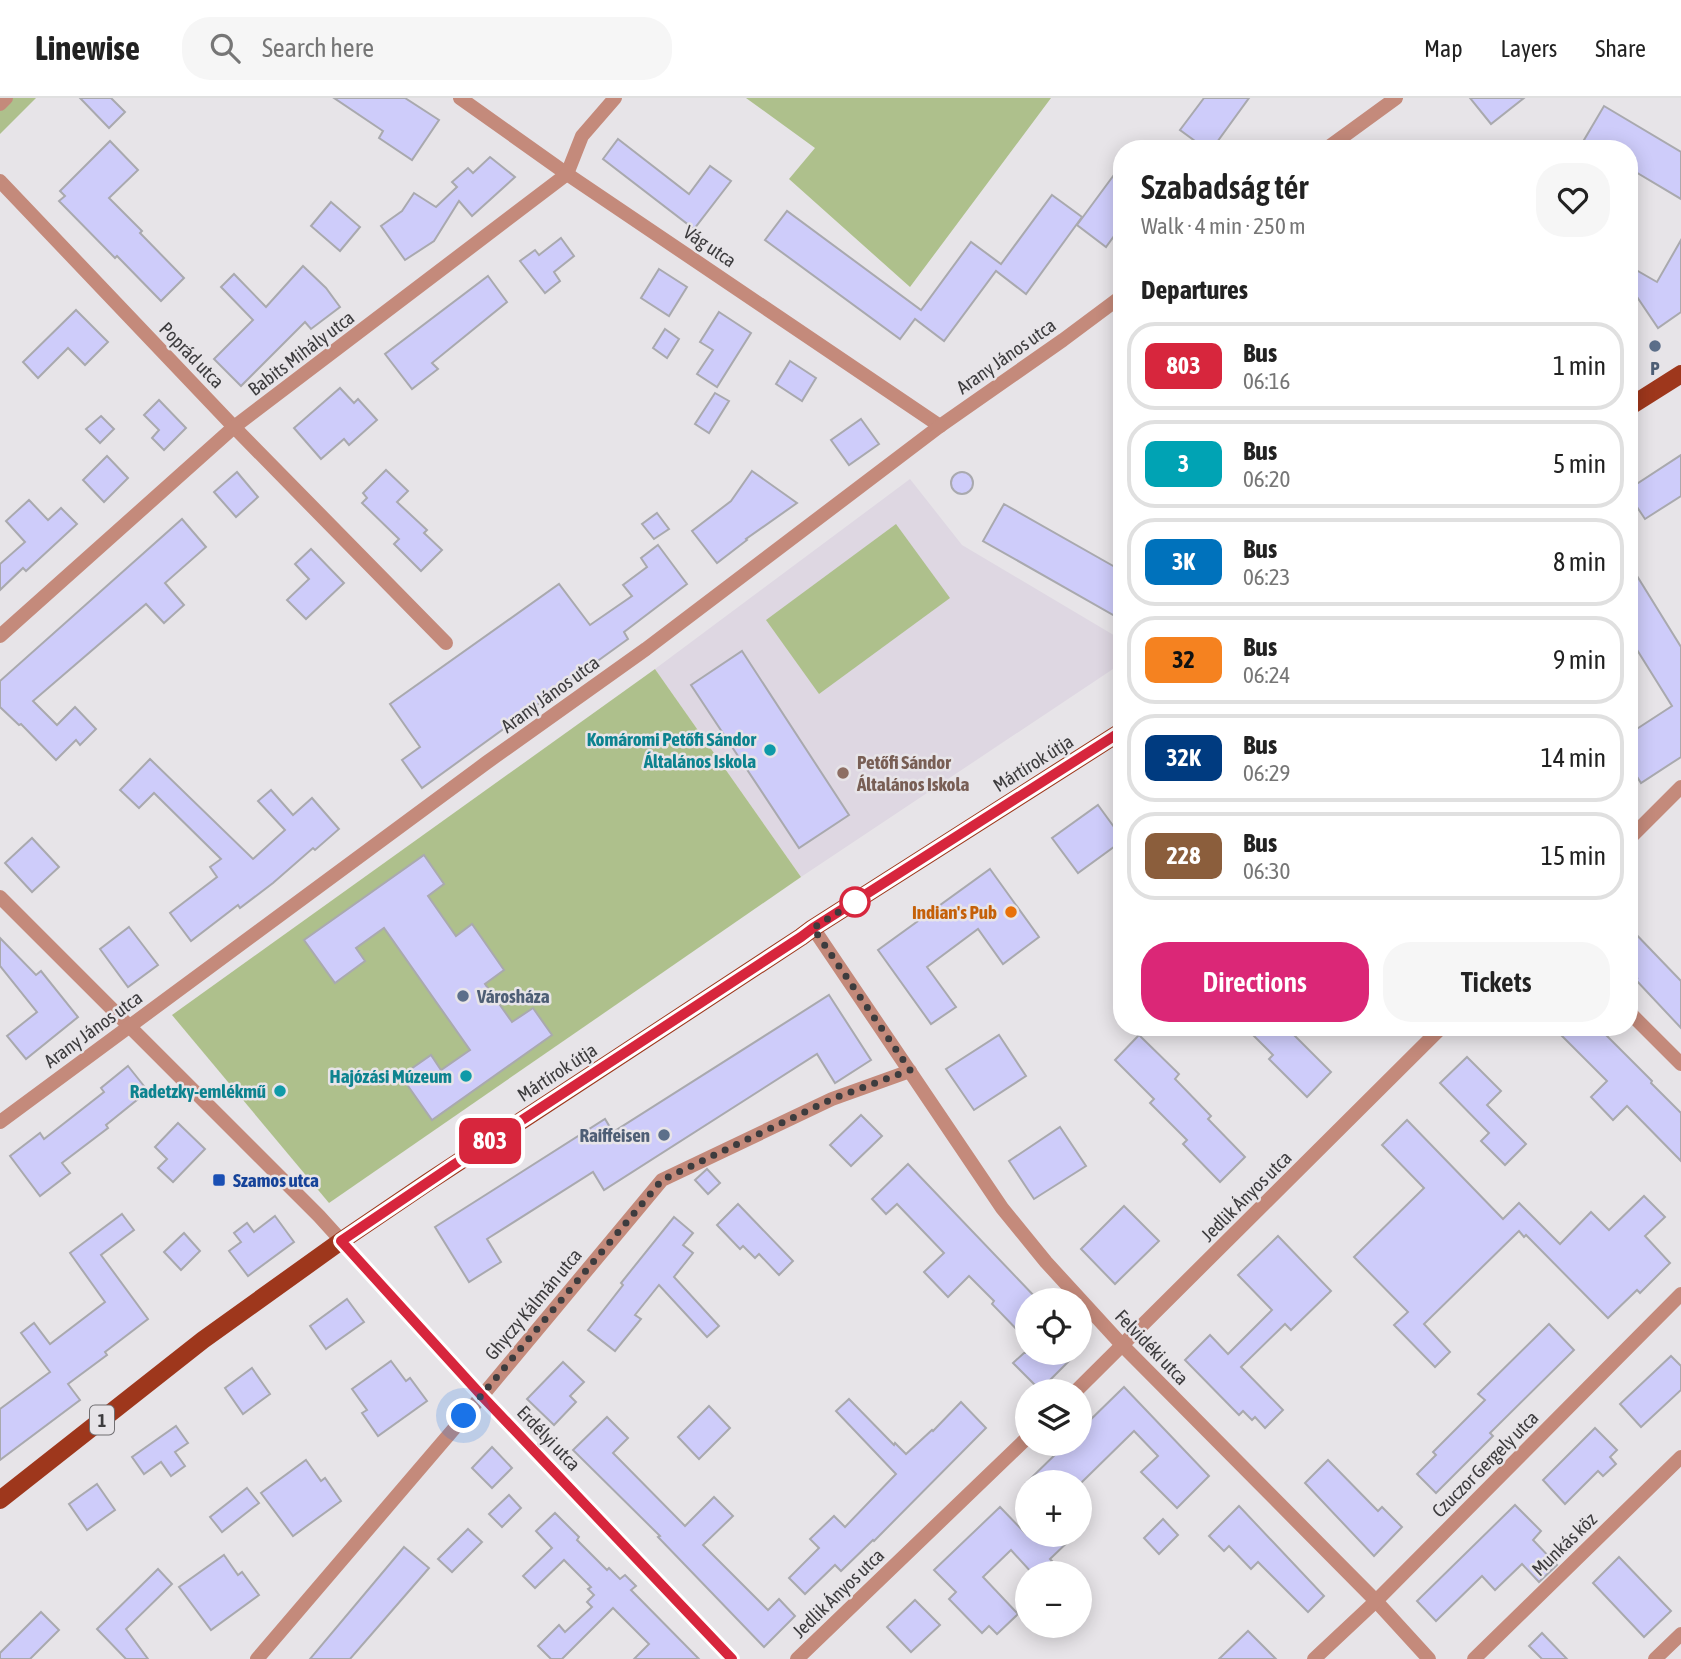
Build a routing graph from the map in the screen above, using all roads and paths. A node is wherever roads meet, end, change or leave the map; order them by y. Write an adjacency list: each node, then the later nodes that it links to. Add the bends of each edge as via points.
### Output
1 (6, 98): 5 (street)
2 (460, 98): 7 (street, Vág utca)
3 (615, 98): 7 (street, via 582,136)
4 (1396, 98): 6 (street)
5 (0, 104)
6 (1338, 140)
7 (567, 174): 12 (street, Vág utca); 13 (street, Babits Mihály utca)
8 (0, 181): 13 (street, Poprád utca)
9 (1113, 303): 12 (street, Arany János utca)
10 (1681, 374): 11 (main road)
11 (1638, 401)
12 (940, 426): 22 (street, Arany János utca, via 646,649)
13 (234, 427): 14 (street, Babits Mihály utca); 15 (street, Poprád utca)
14 (0, 636)
15 (446, 643)
16 (1113, 737): 20 (main road, Mártírok útja / 1)
17 (1681, 787): 18 (street)
18 (1638, 830)
19 (0, 897): 22 (street)
20 (813, 928): 25 (street, Felvidéki utca); 27 (main road, Mártírok útja / 1)
21 (1638, 1021): 24 (street)
22 (128, 1027): 26 (street, Arany János utca); 27 (street)
23 (1433, 1036): 29 (street, Jedlik Ányos utca)
24 (1681, 1064)
25 (910, 1070): 29 (street, Felvidéki utca, via 1002,1208); 31 (street, Ghyczy Kálmán utca, via 832,1099 662,1180)
26 (0, 1122)
27 (341, 1241): 31 (street, Erdélyi utca); 34 (main road, Mártírok útja / 1, via 203,1340)
28 (1681, 1294): 35 (street, Czuczor Gergely utca)
29 (1123, 1346): 30 (street, Jedlik Ányos utca); 35 (street, Felvidéki utca)
30 (1089, 1379)
31 (482, 1396): 37 (street, Ghyczy Kálmán utca); 38 (street, Erdélyi utca)
32 (1015, 1450): 39 (street, Jedlik Ányos utca)
33 (1681, 1457): 42 (street, Munkás köz)
34 (0, 1500)
35 (1376, 1601): 40 (street, Czuczor Gergely utca); 41 (street, Felvidéki utca)
36 (1681, 1634): 43 (street)
37 (257, 1659)
38 (732, 1659)
39 (797, 1659)
40 (1314, 1659)
41 (1429, 1659)
42 (1474, 1659)
43 (1655, 1659)

